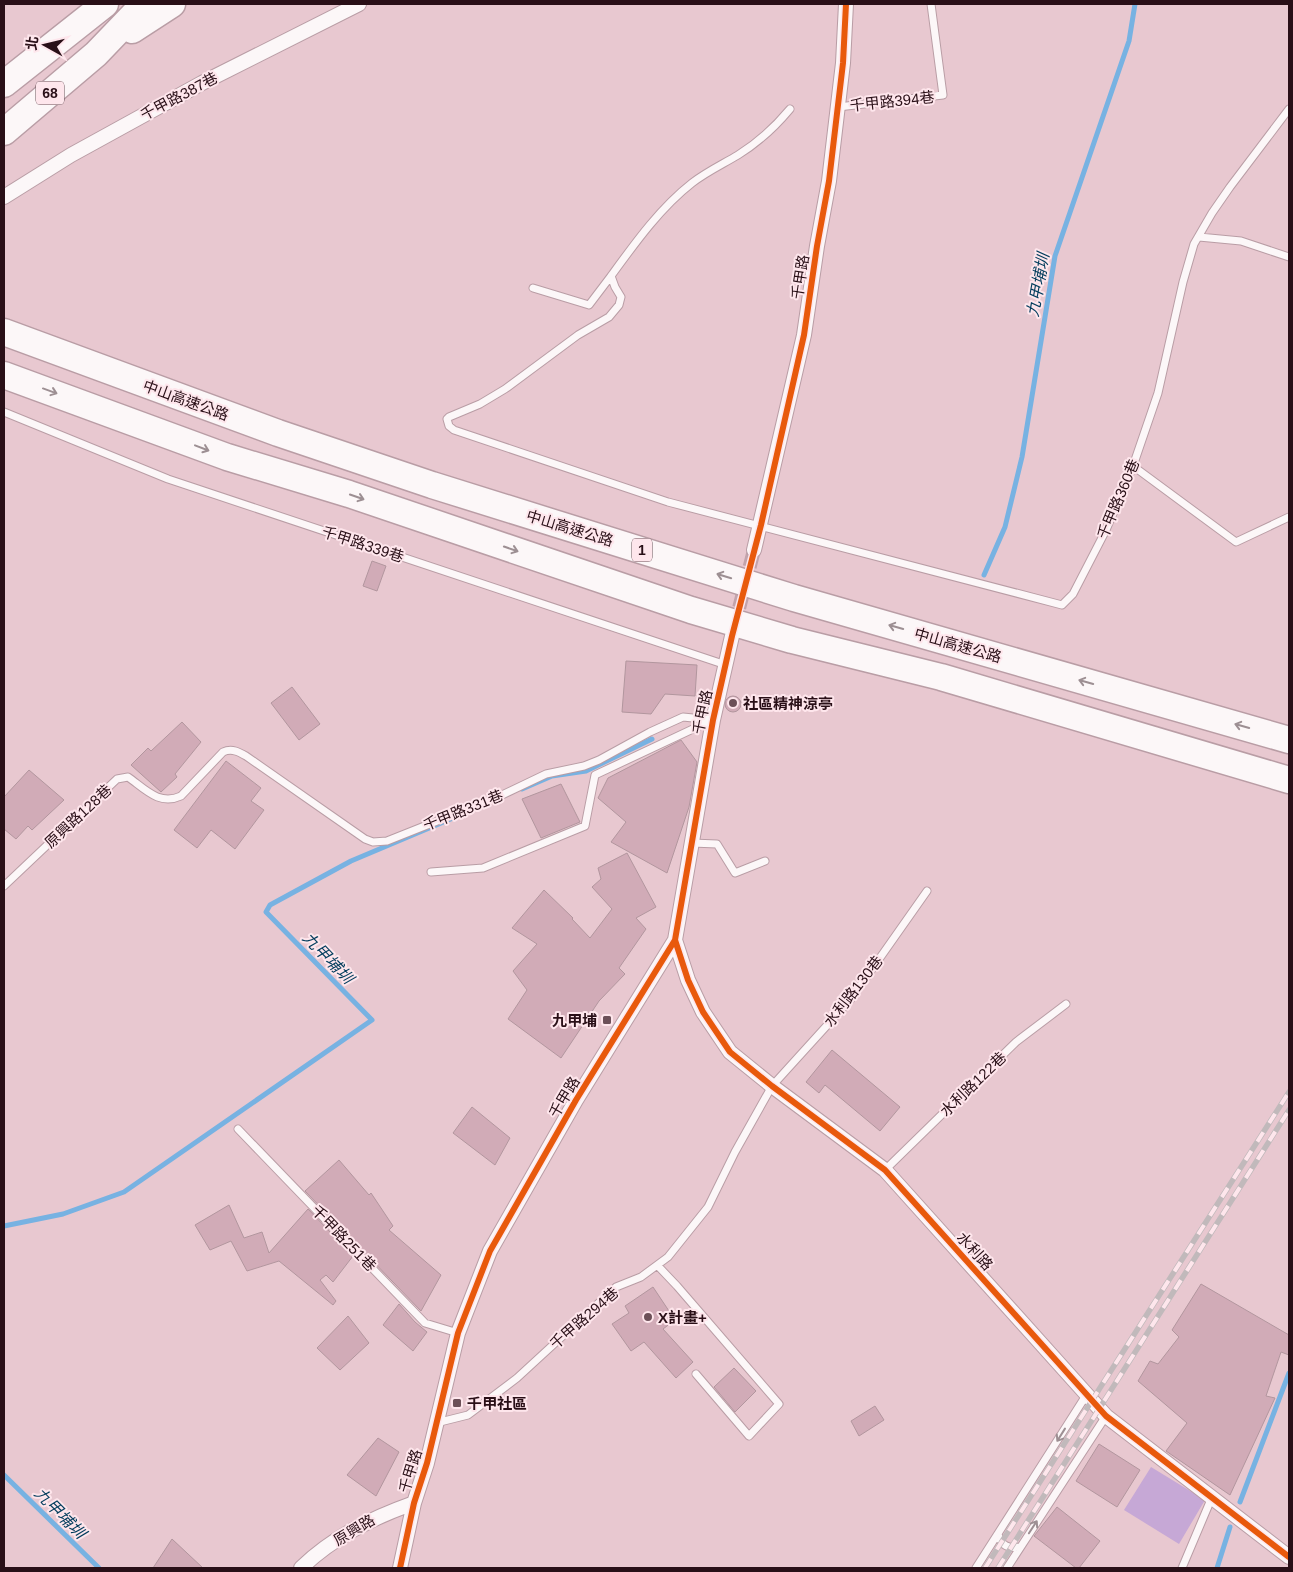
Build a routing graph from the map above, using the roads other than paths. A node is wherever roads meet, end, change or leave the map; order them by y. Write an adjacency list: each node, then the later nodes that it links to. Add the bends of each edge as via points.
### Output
1 (105, 4): 8 (highway, 68)
2 (144, 4): 7 (highway, 68)
3 (172, 4): 7 (highway)
4 (359, 4): 13 (street, 千甲路387巷, via 193,88 71,155)
5 (846, 4): 9 (street, 千甲路)
6 (931, 4): 9 (lane, 千甲路394巷, via 943,95)
7 (96, 54): 12 (highway, 68)
8 (4, 84)
9 (838, 106): 23 (street, 千甲路, via 804,335)
10 (790, 109): 16 (lane, via 756,143 693,182 669,204)
11 (1289, 109): 14 (lane, 千甲路360巷, via 1230,187)
12 (4, 132)
13 (4, 197)
14 (1198, 237): 15 (lane, via 1240,241); 21 (lane, 千甲路360巷, via 1183,282 1158,392)
15 (1289, 256)
16 (612, 276): 17 (lane, via 589,306); 23 (lane, via 621,297 609,317 578,335 505,389 480,404 449,416 449,426 668,502)
17 (533, 288)
18 (4, 332): 28 (highway, 中山高速公路 / 1, one-way to 18, via 794,598 432,486)
19 (4, 375): 30 (highway, one-way to 30, via 227,457 358,497 692,610 792,640 941,677)
20 (4, 412): 26 (lane, 千甲路339巷, via 168,479)
21 (1133, 466): 22 (lane, via 1236,542); 23 (lane, 千甲路360巷, via 1106,530 1073,594 1062,605)
22 (1289, 517)
23 (761, 525): 24 (street, 千甲路)
24 (754, 550)
25 (732, 636): 26 (street, 千甲路)
26 (726, 665): 27 (street, 千甲路)
27 (712, 720): 29 (lane, 千甲路331巷, via 683,717 584,766 546,774 500,796 379,842 365,839 246,756); 31 (street, 千甲路); 33 (lane, via 595,775 585,826 483,868)
28 (1289, 740)
29 (227, 750): 34 (lane, 原興路128巷, via 181,796 173,800 158,798 128,777 117,780)
30 (1289, 780)
31 (692, 843): 32 (lane, via 717,844 735,873); 36 (street, 千甲路)
32 (765, 861)
33 (431, 872)
34 (4, 886)
35 (926, 890): 38 (lane, 水利路130巷, via 850,999)
36 (675, 940): 38 (street, 水利路, via 688,980 718,1036 730,1052); 42 (street, 千甲路, via 576,1100 490,1251)
37 (1066, 1004): 40 (lane, 水利路122巷, via 1016,1042)
38 (772, 1086): 40 (street, 水利路); 41 (lane, 千甲路294巷, via 708,1207)
39 (238, 1129): 42 (lane, 千甲路251巷, via 425,1323)
40 (885, 1170): 44 (street, 水利路)
41 (658, 1266): 43 (lane, via 779,1404 749,1436); 46 (lane, 千甲路294巷, via 616,1287 517,1378 468,1415)
42 (458, 1333): 46 (street, 千甲路)
43 (696, 1374)
44 (1087, 1393): 45 (street, 水利路); 49 (lane, one-way to 49)
45 (1106, 1416): 47 (street, 水利路); 50 (lane, one-way to 45)
46 (436, 1424): 48 (street, 千甲路)
47 (1213, 1497): 51 (street, 水利路); 56 (lane)
48 (414, 1503): 52 (street, 原興路, via 360,1525); 53 (street, 千甲路)
49 (998, 1534): 50 (lane, via 1005,1546); 54 (lane)
50 (1020, 1547): 55 (lane)
51 (1289, 1557)
52 (301, 1568)
53 (400, 1568)
54 (976, 1568)
55 (1007, 1568)
56 (1182, 1568)

